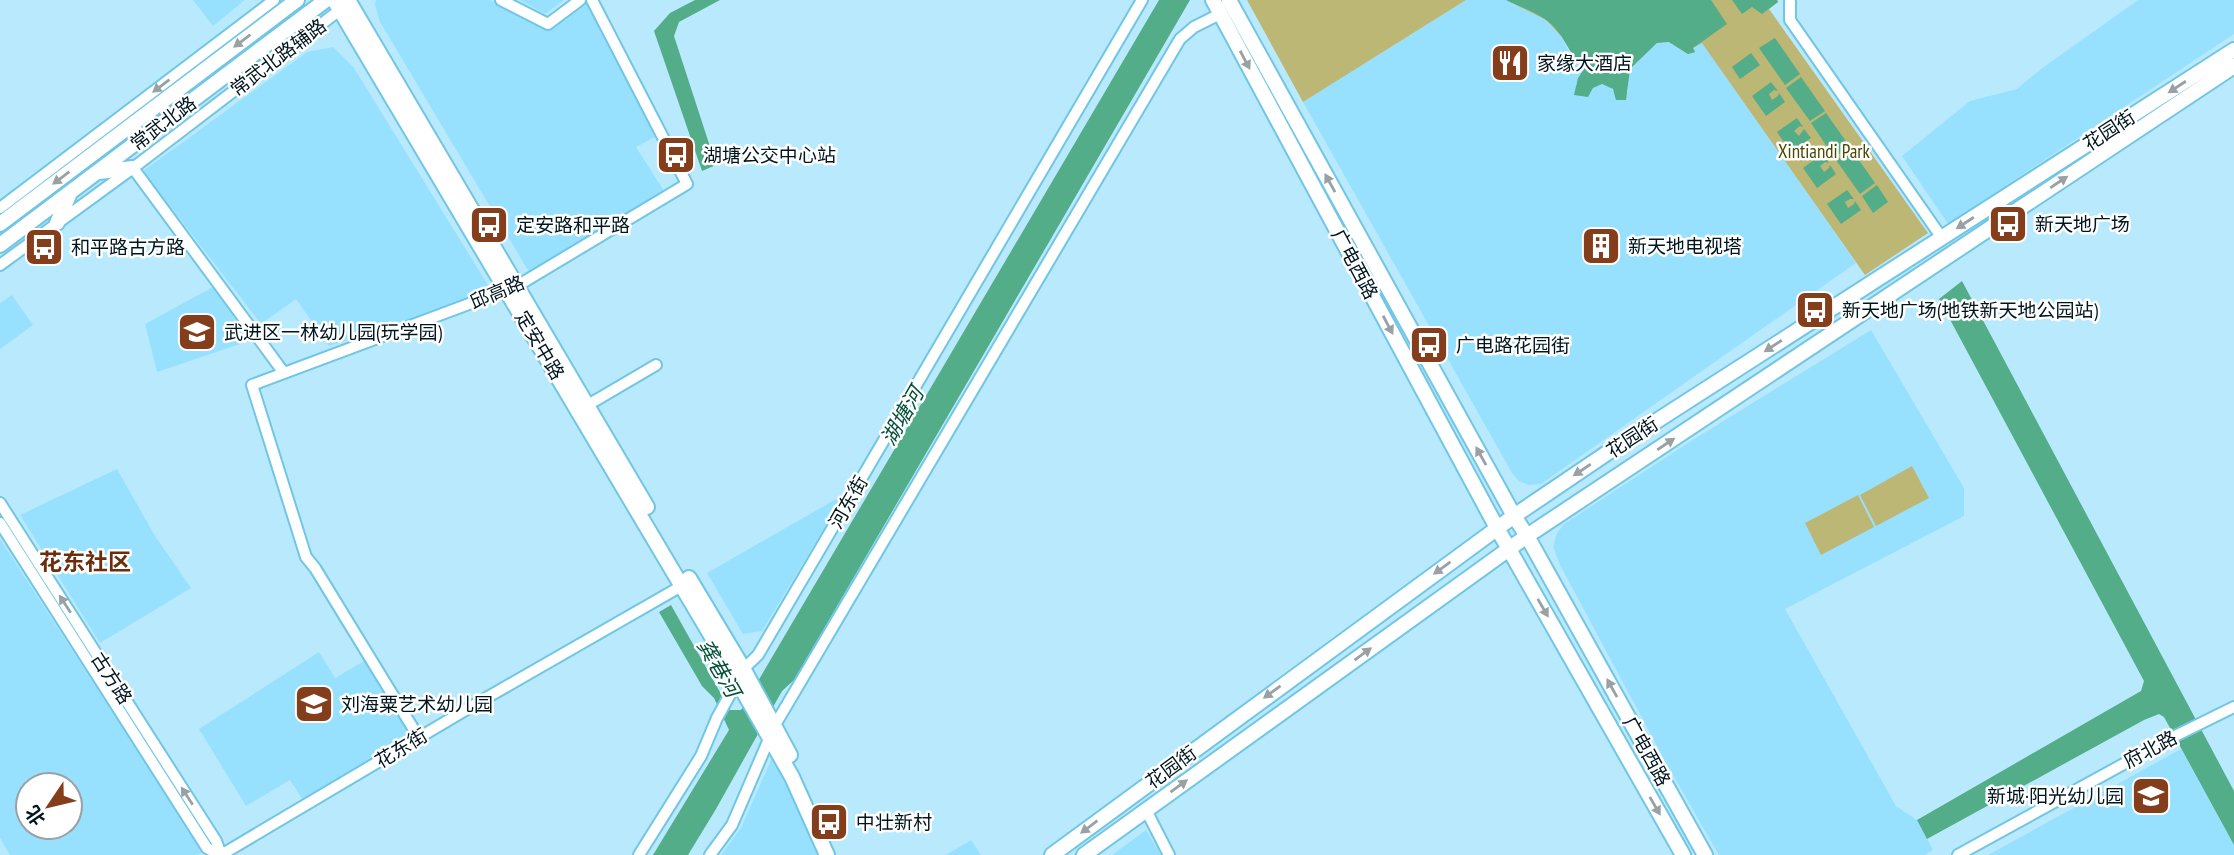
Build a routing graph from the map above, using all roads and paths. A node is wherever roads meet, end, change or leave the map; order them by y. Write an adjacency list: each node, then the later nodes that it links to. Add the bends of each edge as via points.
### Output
1 (274, 0): 15 (street, one-way to 15)
2 (297, 0): 16 (main road, 常武北路, one-way to 16)
3 (326, 0): 19 (main road, 常武北路)
4 (501, 0): 5 (street, via 548,24)
5 (580, 0)
6 (592, 0): 27 (street, 邱高路, via 687,184)
7 (1142, 0): 38 (street, 河东街)
8 (1213, 0): 12 (main road, 广电西路)
9 (1229, 0): 32 (main road, 广电西路, one-way to 9)
10 (1790, 2): 24 (street, via 1790,20)
11 (345, 3): 18 (street, 常武北路辅路); 27 (main road, 定安中路)
12 (1220, 14): 34 (main road, 广电西路, one-way to 34); 40 (street, via 1180,39)
13 (2234, 50): 24 (main road, 花园街, one-way to 24)
14 (2234, 66): 35 (main road, 花园街, one-way to 14)
15 (88, 142): 16 (main road); 17 (main road); 21 (street)
16 (107, 143): 17 (main road, 常武北路)
17 (81, 163): 23 (main road, 常武北路, one-way to 23)
18 (133, 168): 19 (main road); 22 (street, 常武北路辅路); 29 (street)
19 (97, 172): 20 (main road, 常武北路)
20 (71, 192): 22 (main road); 25 (main road, 常武北路)
21 (0, 208)
22 (57, 223): 26 (street, 常武北路辅路)
23 (1, 224)
24 (1942, 238): 32 (main road, 花园街, one-way to 32)
25 (0, 245)
26 (0, 265)
27 (512, 288): 29 (street, 邱高路); 30 (main road, 定安中路)
28 (656, 365): 30 (street)
29 (284, 373): 41 (street, 邱高路, via 253,385 306,557)
30 (583, 407): 37 (main road, 定安中路)
31 (0, 503): 43 (street, 古方路, one-way to 31)
32 (1514, 516): 34 (main road, 花园街); 35 (main road, 广电西路)
33 (0, 523): 43 (street, 古方路, via 207,848)
34 (1497, 528): 36 (main road, 广电西路); 48 (main road, 花园街, one-way to 48)
35 (1527, 536): 36 (main road, 花园街); 52 (main road, 广电西路, one-way to 35)
36 (1509, 549): 42 (main road, 花园街, one-way to 36); 51 (main road, 广电西路, one-way to 51)
37 (687, 583): 38 (main road, 定安中路); 41 (street, 花东街)
38 (741, 681): 40 (main road, 定安中路); 44 (street, 河东街)
39 (2234, 707): 53 (street, 府北路)
40 (770, 726): 45 (street, via 732,825); 46 (main road); 47 (main road)
41 (419, 738): 43 (street, 花东街)
42 (1146, 810): 49 (main road, 花园街); 50 (street)
43 (221, 855)
44 (639, 855)
45 (710, 855)
46 (827, 855)
47 (836, 855)
48 (1052, 855)
49 (1084, 855)
50 (1168, 855)
51 (1683, 855)
52 (1705, 855)
53 (1958, 855)

